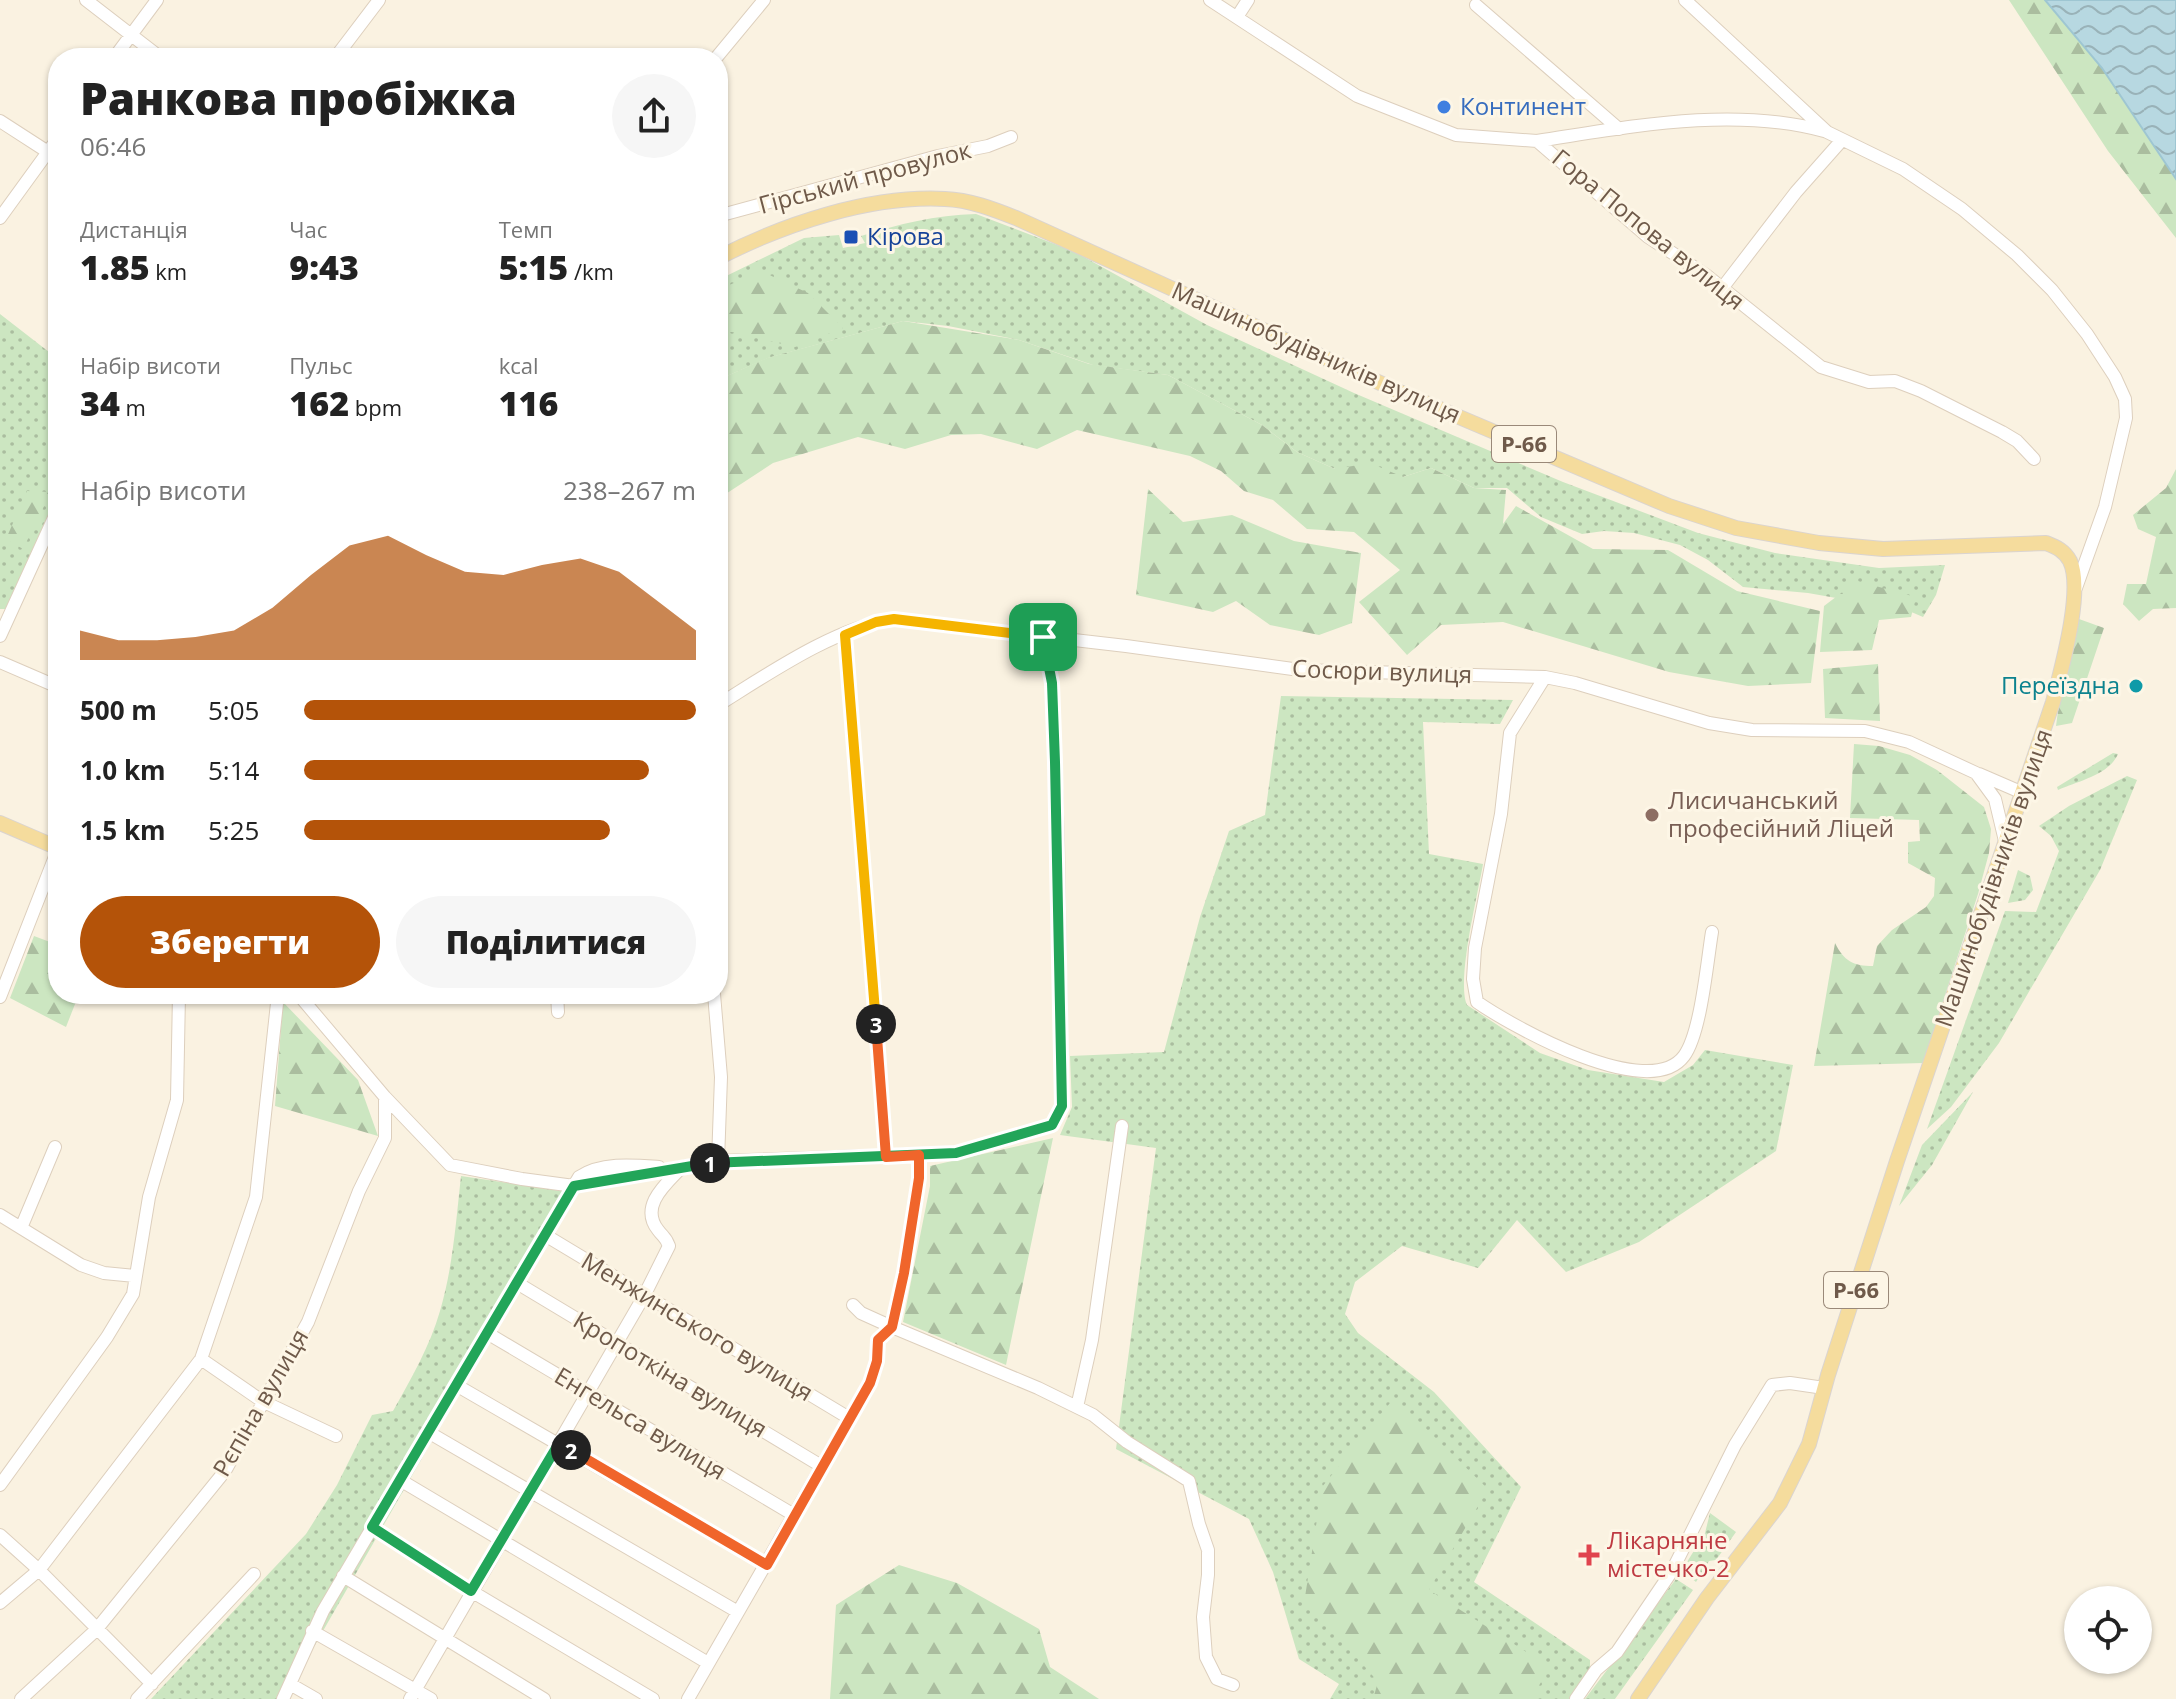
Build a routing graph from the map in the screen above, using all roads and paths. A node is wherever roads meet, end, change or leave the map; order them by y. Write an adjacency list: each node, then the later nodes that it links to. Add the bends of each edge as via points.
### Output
1 (86, 0): 10 (street)
2 (157, 0): 10 (street)
3 (379, 0): 13 (street)
4 (764, 0): 14 (street)
5 (1210, 0): 9 (street, Гора Попова вулиця)
6 (1248, 0): 9 (street)
7 (1685, 0): 17 (street)
8 (1476, 5): 16 (street)
9 (1237, 17): 20 (street, Гора Попова вулиця, via 1357,96 1456,135)
10 (130, 34): 11 (street); 12 (street)
11 (121, 48)
12 (148, 48)
13 (343, 48)
14 (724, 48)
15 (0, 121): 21 (street)
16 (1619, 129): 17 (street, via 1741,119); 20 (street)
17 (1827, 132): 19 (street)
18 (1011, 137): 22 (street, Гірський провулок)
19 (1842, 140): 25 (street); 28 (street, via 1903,169 2017,255 2052,290 2115,377 2126,418 2105,507)
20 (1537, 141): 25 (street, Гора Попова вулиця, via 1648,237)
21 (48, 152): 23 (street)
22 (728, 213)
23 (0, 218)
24 (728, 253): 28 (main road, Машинобудівників вулиця / Р-66, via 786,228 859,208 944,199 988,207 1669,506 1736,528 1819,543 1883,549 2046,543 2069,559)
25 (1723, 287): 26 (street, Гора Попова вулиця, via 1821,367 1921,391 2017,441)
26 (2034, 459)
27 (48, 531): 30 (street)
28 (2075, 591): 37 (main road, Машинобудівників вулиця / Р-66, via 2053,702)
29 (845, 635): 31 (street, Сосюри вулиця, via 894,619); 35 (street, Сосюри вулиця, via 796,656); 54 (street)
30 (0, 636)
31 (1043, 637): 33 (street, Сосюри вулиця, via 1300,670); 53 (street, via 1054,730 1062,1106 1052,1125 956,1153)
32 (0, 662): 34 (street)
33 (1545, 677): 36 (street, Сосюри вулиця, via 1709,723 1752,730 1887,735); 42 (street, via 1510,733 1501,814 1475,948 1477,1002 1562,1049 1598,1062 1662,1070 1683,1058 1692,1040)
34 (48, 683)
35 (728, 699)
36 (1976, 773): 37 (street, Сосюри вулиця); 40 (street, via 1995,799)
37 (2023, 793): 40 (main road, Машинобудівників вулиця / Р-66)
38 (0, 823): 39 (main road)
39 (48, 844)
40 (2005, 845): 71 (main road, Машинобудівників вулиця / Р-66)
41 (48, 874): 43 (street)
42 (1712, 932)
43 (0, 997)
44 (179, 1004): 62 (street, via 177,1100 149,1197)
45 (277, 1004): 69 (street, via 256,1197)
46 (306, 1004): 50 (street)
47 (558, 1004): 49 (street)
48 (715, 1004): 55 (street, via 721,1077)
49 (558, 1012)
50 (385, 1097): 57 (street, via 450,1165); 73 (street, Рєпіна вулиця, via 385,1138 308,1322)
51 (1122, 1126): 74 (street, via 1092,1340)
52 (55, 1147): 59 (street)
53 (919, 1155): 54 (street); 66 (street)
54 (886, 1157): 55 (street)
55 (718, 1161): 56 (street)
56 (682, 1168): 57 (street); 64 (street, via 654,1198 651,1210 669,1246)
57 (574, 1186): 61 (street)
58 (4, 1217): 59 (street); 60 (street)
59 (21, 1228): 62 (street, via 81,1265)
60 (0, 1232)
61 (545, 1235): 63 (street); 64 (street, Менжинського вулиця)
62 (135, 1276): 81 (street, via 133,1294 107,1337)
63 (517, 1283): 67 (street); 68 (street, Кропоткіна вулиця)
64 (644, 1296): 68 (street); 75 (street, Менжинського вулиця)
65 (853, 1305): 66 (street)
66 (892, 1327): 74 (street); 75 (street, via 878,1340 870,1383)
67 (487, 1333): 70 (street); 72 (street, Енгельса вулиця)
68 (619, 1342): 72 (street); 79 (street, Кропоткіна вулиця)
69 (201, 1359): 73 (street); 88 (street)
70 (456, 1385): 76 (street); 78 (street)
71 (1824, 1388): 110 (street, via 1772,1385 1735,1445 1672,1571 1617,1652); 111 (main road, Машинобудівників вулиця / Р-66, via 1809,1444 1780,1503)
72 (588, 1393): 78 (street); 83 (street, Енгельса вулиця)
73 (262, 1401): 77 (street); 94 (street, Рєпіна вулиця, via 225,1471)
74 (1077, 1407): 100 (street, via 1189,1481 1208,1550 1206,1657 1217,1679)
75 (849, 1418): 79 (street)
76 (428, 1432): 80 (street); 82 (street)
77 (336, 1436)
78 (559, 1443): 82 (street); 87 (street)
79 (823, 1467): 83 (street)
80 (400, 1480): 84 (street); 86 (street)
81 (0, 1485)
82 (532, 1493): 86 (street); 93 (street)
83 (794, 1515): 87 (street)
84 (372, 1527): 90 (street); 91 (street)
85 (0, 1535): 88 (street)
86 (501, 1541): 91 (street); 97 (street)
87 (767, 1565): 93 (street)
88 (39, 1570): 92 (street); 94 (street)
89 (254, 1574): 98 (street)
90 (343, 1576): 95 (street); 96 (street)
91 (471, 1591): 96 (street); 108 (street)
92 (0, 1603)
93 (738, 1612): 97 (street)
94 (96, 1630): 98 (street); 102 (street, Рєпіна вулиця)
95 (312, 1631): 99 (street); 101 (street)
96 (445, 1641): 101 (street); 107 (street)
97 (708, 1663): 109 (street)
98 (152, 1684): 103 (street)
99 (290, 1684): 104 (street); 105 (street)
100 (1233, 1685)
101 (413, 1694): 106 (street)
102 (21, 1699)
103 (137, 1699)
104 (283, 1699)
105 (316, 1699)
106 (431, 1699)
107 (544, 1699)
108 (653, 1699)
109 (688, 1699)
110 (1576, 1699)
111 (1638, 1699)

